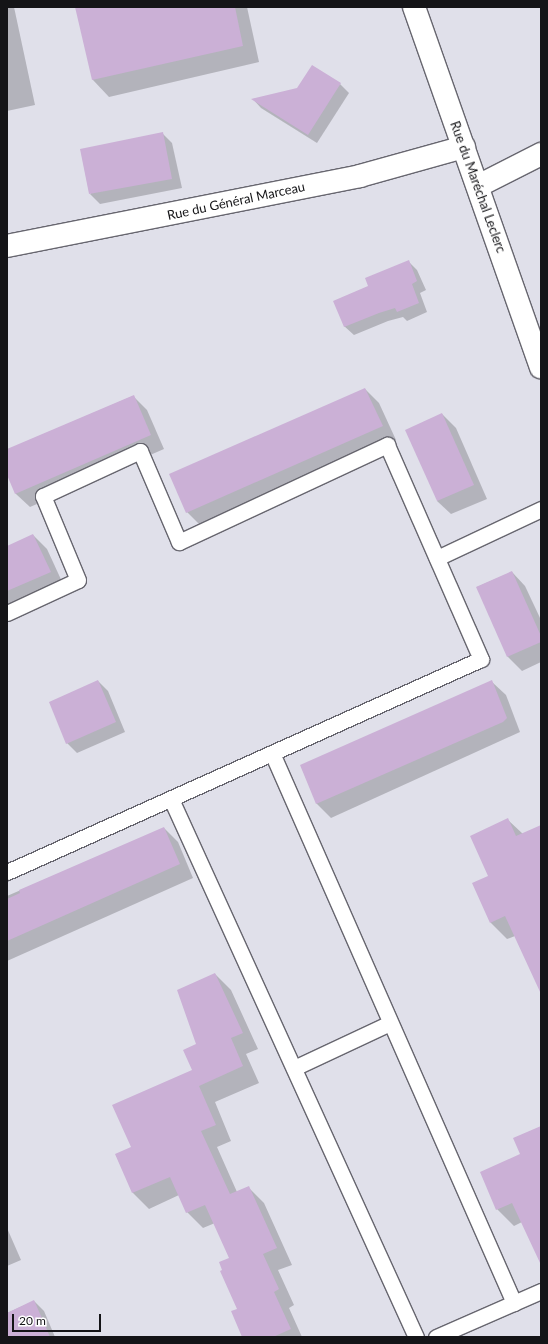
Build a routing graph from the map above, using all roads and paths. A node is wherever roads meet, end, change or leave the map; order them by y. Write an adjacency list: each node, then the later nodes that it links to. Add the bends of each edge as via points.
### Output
1 (414, 7): 2 (street, Rue du Maréchal Leclerc)
2 (464, 146): 4 (street, Rue du Maréchal Leclerc); 5 (street, Rue du Général Marceau, via 360,176)
3 (541, 154): 4 (street)
4 (478, 186): 6 (street, Rue du Maréchal Leclerc)
5 (7, 246)
6 (541, 366)
7 (541, 509): 8 (lane)
8 (437, 558): 9 (lane, via 387,445 179,542 140,450 43,496 78,580); 10 (lane, via 481,659)
9 (7, 613)
10 (272, 753): 11 (lane); 13 (lane)
11 (171, 799): 12 (lane); 14 (lane)
12 (7, 872)
13 (390, 1023): 14 (lane); 16 (lane)
14 (294, 1068): 17 (lane)
15 (541, 1291): 16 (lane)
16 (514, 1303): 18 (lane)
17 (416, 1337)
18 (436, 1337)

